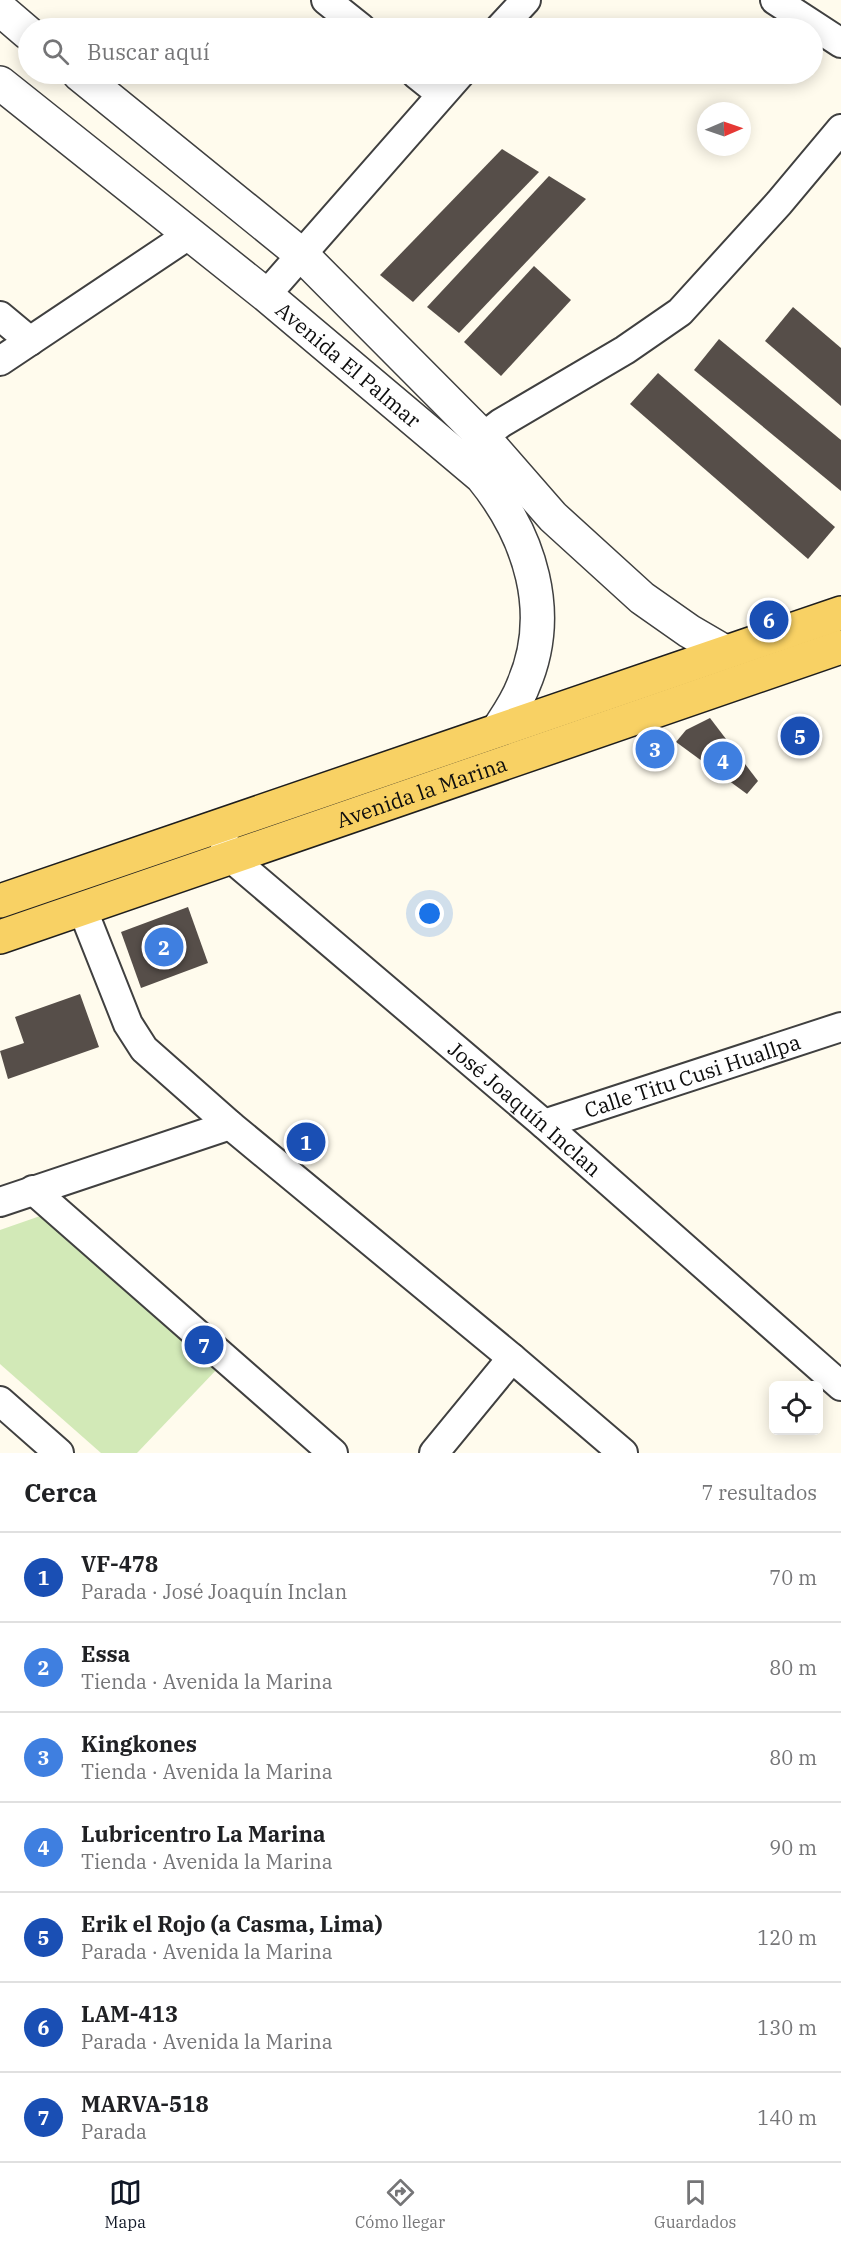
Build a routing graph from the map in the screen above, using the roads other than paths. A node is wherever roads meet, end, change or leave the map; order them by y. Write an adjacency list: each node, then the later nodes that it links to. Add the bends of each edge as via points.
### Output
1 (326, 0): 5 (street)
2 (526, 0): 6 (street)
3 (775, 0): 7 (street)
4 (0, 9): 8 (street)
5 (348, 18)
6 (509, 18)
7 (803, 18)
8 (18, 24)
9 (823, 31): 10 (street)
10 (841, 43)
11 (0, 82): 17 (street, Avenida El Palmar)
12 (91, 84): 18 (street, Avenida El Palmar)
13 (428, 84): 15 (street)
14 (450, 84): 15 (street)
15 (441, 94): 18 (street)
16 (841, 129): 23 (street, via 680,312)
17 (190, 234): 19 (street, Avenida El Palmar); 21 (street)
18 (302, 255): 19 (street); 23 (street, Avenida El Palmar)
19 (266, 295): 24 (street, Avenida El Palmar)
20 (0, 316): 21 (street)
21 (30, 341): 22 (street)
22 (0, 361)
23 (483, 437): 24 (street); 27 (street, Avenida El Palmar, via 553,517 642,598)
24 (461, 461): 28 (street, Avenida El Palmar, via 482,477 513,520 535,582 535,649 524,686)
25 (841, 613): 27 (main road, Avenida la Marina)
26 (841, 647): 30 (main road, Avenida la Marina)
27 (725, 652): 28 (main road, Avenida la Marina)
28 (498, 730): 29 (main road, Avenida la Marina)
29 (218, 825): 30 (street, José Joaquín Inclan); 31 (main road, Avenida la Marina)
30 (230, 857): 32 (main road, Avenida la Marina); 35 (street, José Joaquín Inclan)
31 (0, 901)
32 (82, 908): 33 (main road, Avenida la Marina); 36 (street, via 136,1039)
33 (0, 937)
34 (841, 1028): 35 (street, Calle Titu Cusi Huallpa)
35 (544, 1124): 40 (street, José Joaquín Inclan)
36 (230, 1125): 37 (street); 39 (street)
37 (33, 1190): 38 (street); 43 (street)
38 (0, 1202)
39 (512, 1358): 44 (street); 45 (street)
40 (841, 1386)
41 (0, 1401): 42 (street)
42 (59, 1453)
43 (333, 1453)
44 (434, 1453)
45 (623, 1453)

